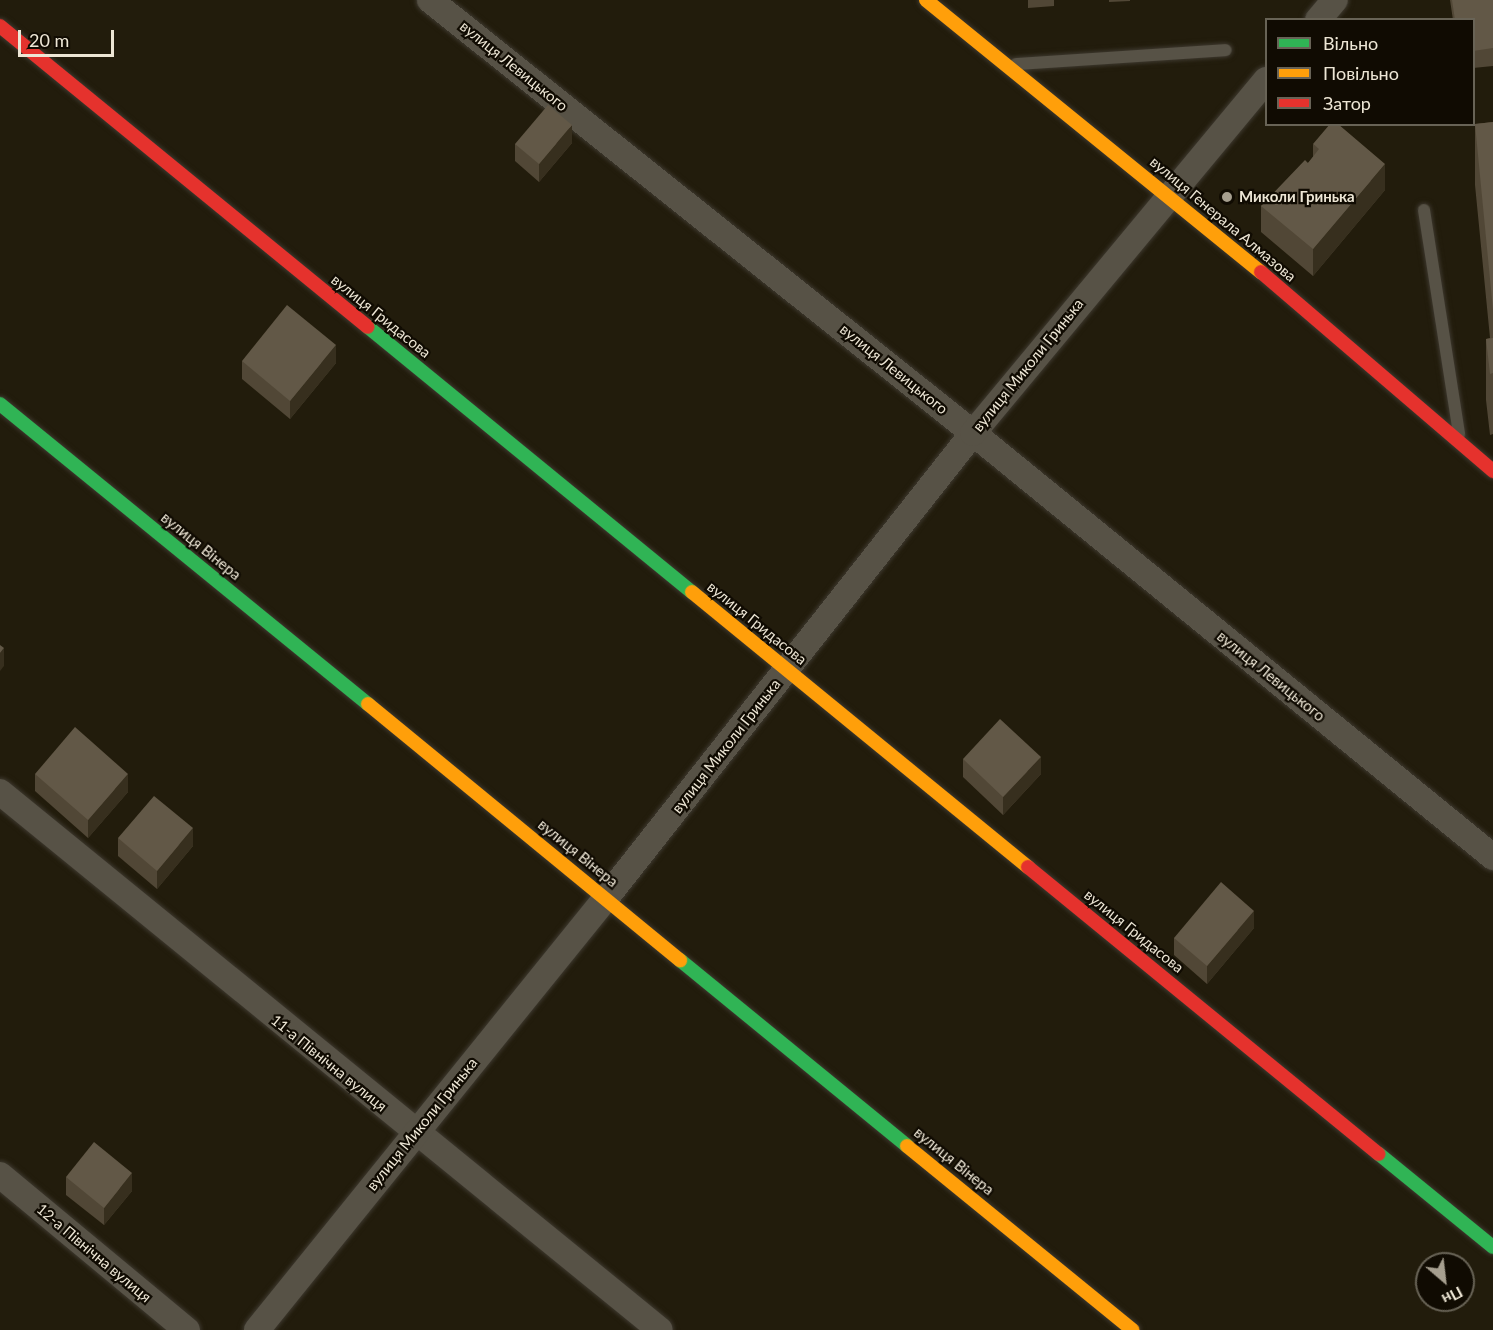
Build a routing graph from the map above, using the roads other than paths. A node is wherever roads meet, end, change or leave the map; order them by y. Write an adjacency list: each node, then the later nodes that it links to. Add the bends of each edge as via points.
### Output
1 (430, 0): 12 (street, вулиця Левицького)
2 (926, 0): 7 (street, вулиця Генерала Алмазова)
3 (1335, 0): 4 (street)
4 (1320, 18)
5 (0, 26): 15 (street, вулиця Гридасова)
6 (1226, 50): 7 (lane)
7 (1003, 64): 9 (street, вулиця Генерала Алмазова)
8 (1265, 81): 9 (street, вулиця Миколи Гринька)
9 (1169, 194): 12 (street, вулиця Миколи Гринька); 13 (street, вулиця Генерала Алмазова)
10 (1424, 210): 13 (lane)
11 (0, 404): 18 (street, вулиця Вінера)
12 (973, 433): 15 (street, вулиця Миколи Гринька); 17 (street, вулиця Левицького)
13 (1460, 444): 14 (street, вулиця Генерала Алмазова)
14 (1493, 471)
15 (788, 669): 18 (street, вулиця Миколи Гринька); 21 (street, вулиця Гридасова)
16 (0, 792): 19 (street, 11-а Північна вулиця)
17 (1493, 857)
18 (606, 898): 19 (street, вулиця Миколи Гринька); 25 (street, вулиця Вінера)
19 (414, 1133): 23 (street, вулиця Миколи Гринька); 24 (street, 11-а Північна вулиця)
20 (0, 1175): 22 (street, 12-а Північна вулиця)
21 (1493, 1246)
22 (187, 1330)
23 (258, 1330)
24 (660, 1330)
25 (1133, 1330)

